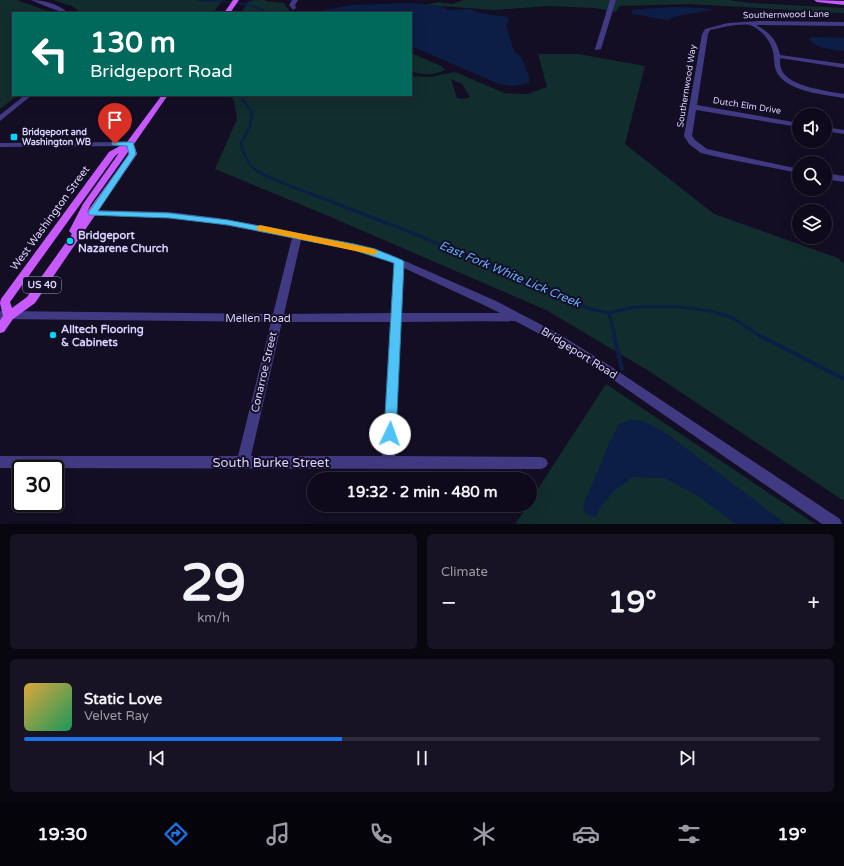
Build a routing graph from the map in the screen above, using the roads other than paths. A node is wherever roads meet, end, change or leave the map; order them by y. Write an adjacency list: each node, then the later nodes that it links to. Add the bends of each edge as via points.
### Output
1 (34, 0): 9 (street)
2 (236, 0): 8 (main road)
3 (295, 0): 7 (street)
4 (614, 0): 13 (street)
5 (816, 0): 6 (main road)
6 (844, 3)
7 (293, 8)
8 (228, 11)
9 (64, 12)
10 (751, 24): 11 (street, Southernwood Lane); 12 (street, Southernwood Lane); 14 (street, via 772,40 776,46)
11 (844, 24)
12 (728, 25): 19 (street, Southernwood Way, via 708,29 705,34)
13 (598, 49)
14 (777, 56): 15 (street); 18 (street, via 779,71 787,79 816,91)
15 (844, 66)
16 (28, 96): 20 (street)
17 (164, 96): 25 (main road, West Washington Street / US 40)
18 (844, 96)
19 (692, 107): 21 (street, Dutch Elm Drive); 28 (street, Southernwood Way, via 688,136 704,151)
20 (0, 119)
21 (792, 124)
22 (832, 130): 23 (street)
23 (844, 132)
24 (0, 139): 27 (street)
25 (130, 144): 27 (street); 31 (main road, West Washington Street / US 40, via 133,154); 33 (main road, via 87,204); 35 (main road, West Washington Street / US 40, via 112,154 5,302)
26 (0, 145): 27 (street)
27 (23, 145)
28 (792, 170)
29 (832, 177): 30 (street)
30 (844, 179)
31 (92, 213): 32 (street, Bridgeport Road, via 186,217); 33 (main road, West Washington Street / US 40)
32 (297, 235): 34 (street, Bridgeport Road, via 372,251); 37 (street, Conarroe Street)
33 (68, 248): 35 (main road, West Washington Street / US 40, via 31,300)
34 (399, 262): 36 (street, Bridgeport Road); 38 (street)
35 (5, 316): 37 (street, Mellen Road); 39 (main road, West Washington Street / US 40)
36 (516, 317): 38 (street, Mellen Road); 44 (street, Bridgeport Road, via 603,367)
37 (277, 318): 38 (street, Mellen Road); 41 (street, Conarroe Street)
38 (396, 318): 42 (street)
39 (0, 329)
40 (0, 462): 41 (street, South Burke Street)
41 (243, 463): 42 (street, South Burke Street)
42 (388, 463): 43 (street, South Burke Street)
43 (541, 463)
44 (835, 524)

